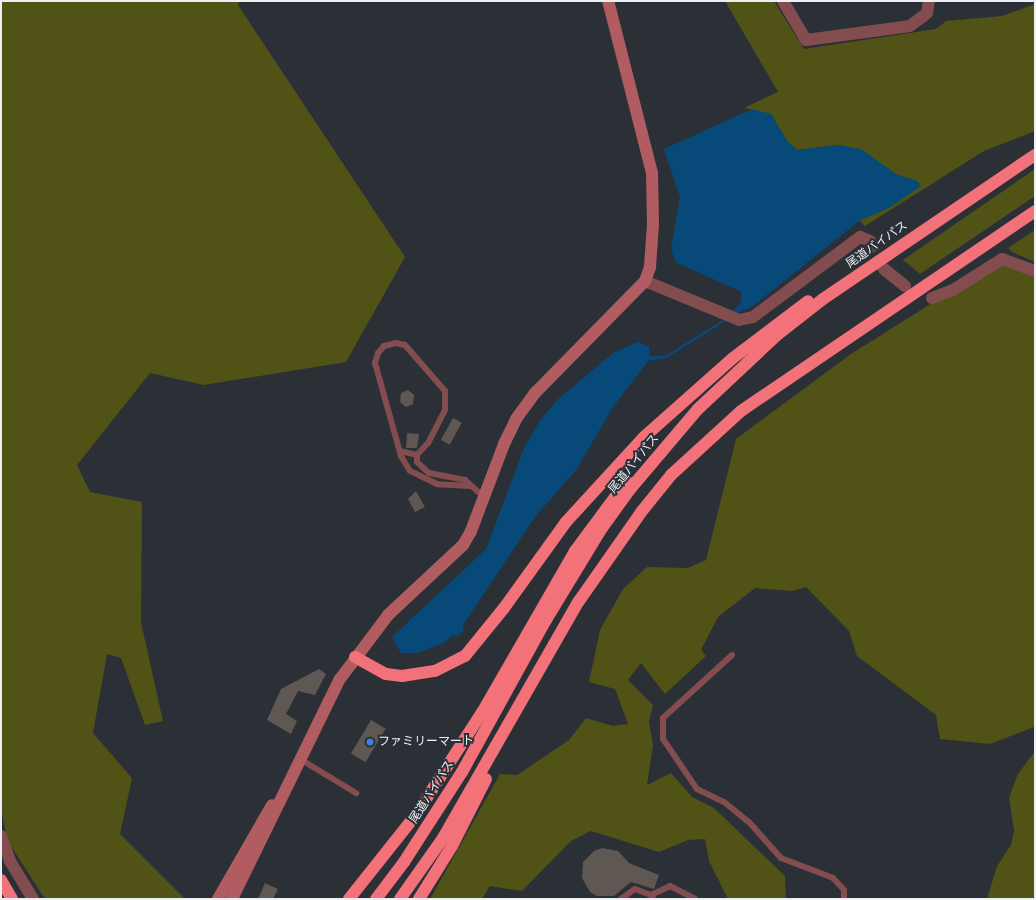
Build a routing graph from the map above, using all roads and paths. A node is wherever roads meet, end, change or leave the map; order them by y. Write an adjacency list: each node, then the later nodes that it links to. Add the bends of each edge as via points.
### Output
1 (608, 1): 10 (street, via 652,173 653,224 650,267)
2 (783, 1): 3 (street, via 806,40 910,26 927,13)
3 (929, 1)
4 (1035, 155): 5 (highway, 尾道バイパス)
5 (984, 189): 13 (highway, 尾道バイパス, via 823,299 777,335); 20 (highway, via 932,218 818,294 687,397 644,437 566,522 504,608 465,656 435,672 402,676 386,674)
6 (1035, 211): 18 (highway, via 782,381 704,442 642,511 579,601)
7 (870, 241): 10 (street, via 860,237 752,317 740,320)
8 (884, 269): 11 (street)
9 (1035, 271): 12 (street, via 1002,259 954,290)
10 (645, 281): 17 (street, via 535,393 516,419)
11 (905, 286)
12 (932, 298)
13 (698, 409): 31 (highway, via 659,446 600,515 575,551 475,724 415,816); 32 (highway, 尾道バイパス, via 631,488 602,528 546,620 462,772 408,856)
14 (400, 451): 15 (lane); 15 (lane, via 375,363 378,353 384,346 396,343 405,345 445,392 445,410 428,443); 16 (lane, via 410,471 426,482)
15 (417, 455): 16 (lane, via 417,462 429,473 465,480)
16 (471, 486): 17 (lane)
17 (484, 497): 20 (street, via 463,545 388,615)
18 (552, 647): 33 (highway, via 447,831); 34 (highway, via 452,846)
19 (732, 655): 37 (lane, via 663,718 663,739 697,789 724,802 749,822 781,858 833,878 844,890)
20 (355, 657): 21 (street, via 325,704)
21 (299, 758): 22 (street); 23 (lane)
22 (289, 777): 29 (street); 30 (street, via 270,827)
23 (356, 793)
24 (1, 836): 28 (street, via 10,861)
25 (1, 880): 27 (highway)
26 (653, 898): 35 (lane, via 635,889); 36 (lane, via 670,886)
27 (12, 899)
28 (33, 899)
29 (218, 899)
30 (232, 899)
31 (349, 899)
32 (376, 899)
33 (400, 899)
34 (419, 899)
35 (621, 899)
36 (695, 899)
37 (844, 899)

